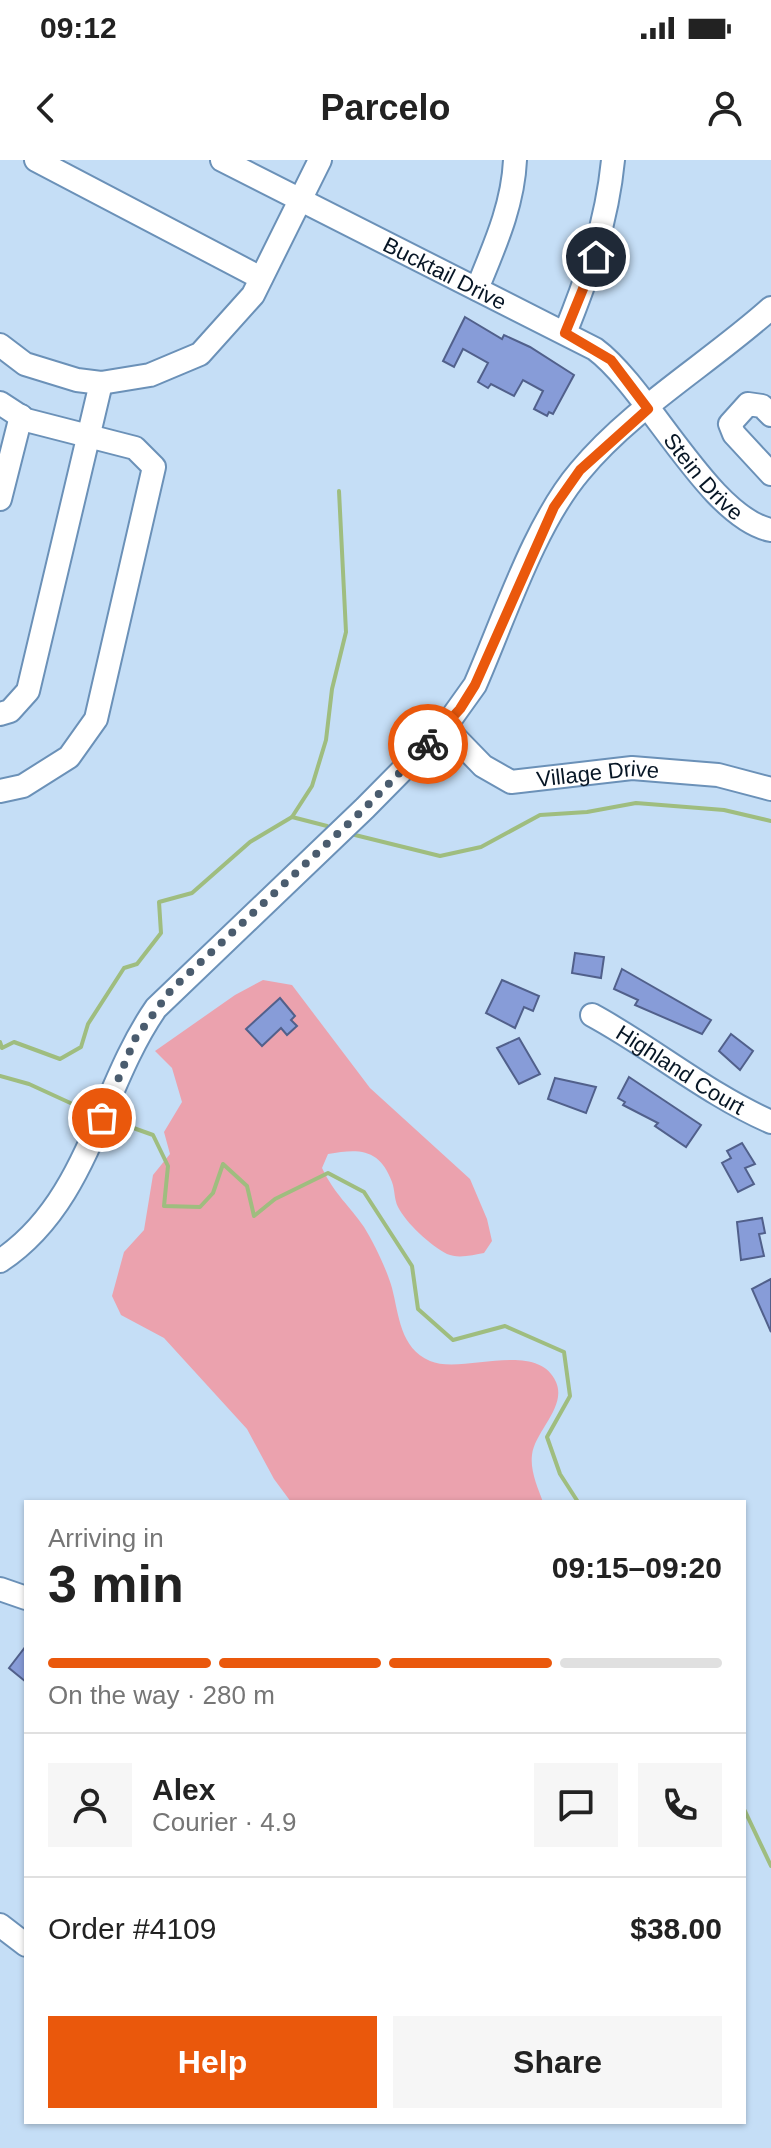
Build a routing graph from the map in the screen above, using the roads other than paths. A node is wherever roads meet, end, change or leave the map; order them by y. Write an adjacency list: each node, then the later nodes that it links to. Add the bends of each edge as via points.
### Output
1 (36, 160): 7 (street)
2 (320, 160): 6 (street)
3 (515, 160): 8 (street, via 502,228)
4 (613, 160): 10 (street, via 596,257)
5 (225, 161): 6 (street, Bucktail Drive)
6 (299, 199): 7 (street); 8 (street, Bucktail Drive)
7 (257, 286): 12 (street, via 200,354 150,375)
8 (477, 289): 10 (street, Bucktail Drive)
9 (771, 308): 14 (street)
10 (565, 333): 14 (street, Bucktail Drive, via 611,360)
11 (0, 345): 12 (street, via 25,364)
12 (101, 383): 17 (street)
13 (0, 403): 16 (street)
14 (648, 409): 20 (street, Stein Drive, via 721,497 739,514); 22 (street, via 580,470 554,507 475,685)
15 (771, 415): 18 (street, via 762,406 748,404 730,424)
16 (21, 416): 17 (street); 19 (street)
17 (89, 435): 21 (street, via 28,691 10,711); 24 (street, via 135,448 154,467 96,719 69,757 23,786)
18 (771, 474)
19 (0, 499)
20 (771, 530)
21 (0, 714)
22 (445, 727): 23 (street, Village Drive, via 483,766 511,782 632,768 718,775); 27 (street, via 156,1008 135,1039 66,1191 23,1244)
23 (771, 789)
24 (0, 791)
25 (592, 1015): 26 (street, Highland Court)
26 (771, 1122)
27 (0, 1261)
28 (0, 1589): 29 (street)
29 (24, 1597)
30 (0, 1925): 31 (street)
31 (24, 1943)

